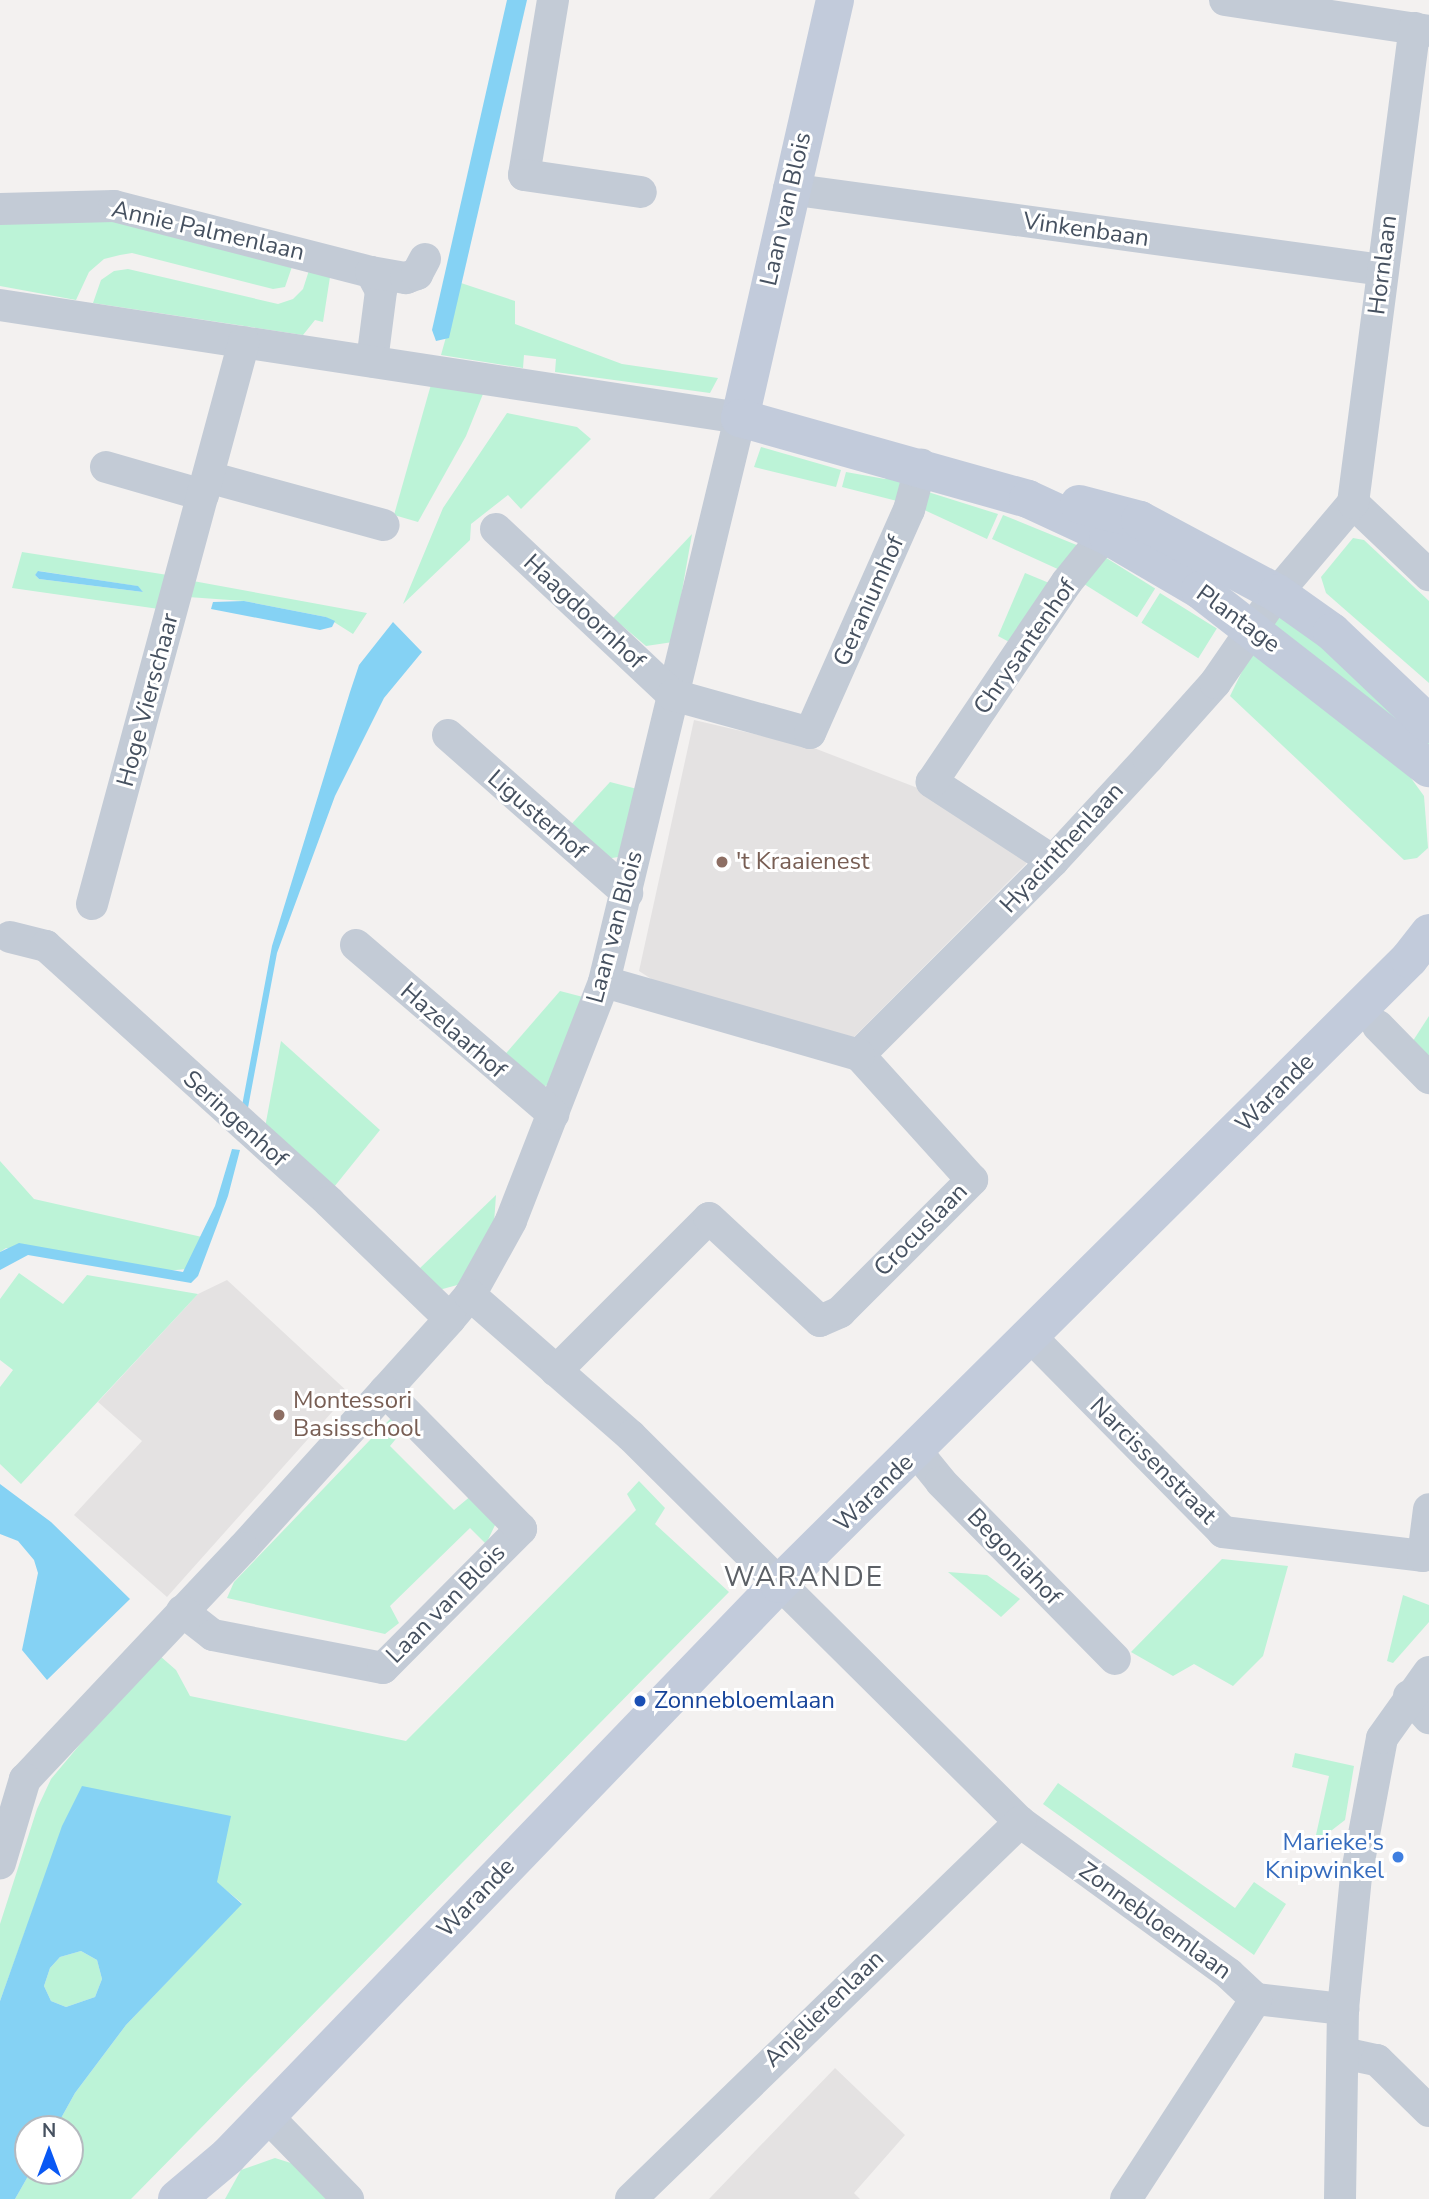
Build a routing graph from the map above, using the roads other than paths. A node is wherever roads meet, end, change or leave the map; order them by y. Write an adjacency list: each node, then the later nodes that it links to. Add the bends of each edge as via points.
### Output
1 (553, 0): 6 (street, via 524,175)
2 (835, 0): 5 (main road, Laan van Blois)
3 (1225, 0): 4 (street)
4 (1422, 29): 9 (street, Hornlaan)
5 (789, 189): 9 (street, Vinkenbaan); 14 (main road, Laan van Blois)
6 (641, 192)
7 (0, 209): 10 (street, Annie Palmenlaan, via 114,206)
8 (425, 259): 10 (street, Annie Palmenlaan, via 417,274 407,278)
9 (1383, 270): 18 (street, Hornlaan)
10 (371, 272): 13 (street, via 382,291)
11 (0, 305): 12 (street)
12 (244, 341): 13 (street); 17 (street, Hoge Vierschaar)
13 (372, 361): 14 (street)
14 (740, 418): 15 (main road, Plantage); 25 (street, Laan van Blois)
15 (921, 466): 20 (main road, Plantage); 25 (street, Geraniumhof, via 909,510 810,733)
16 (106, 467): 17 (street)
17 (205, 486): 19 (street); 31 (street, Hoge Vierschaar)
18 (1353, 503): 22 (street); 23 (street)
19 (384, 525)
20 (1115, 525): 23 (main road, Plantage, via 1140,520); 24 (main road, Plantage); 29 (street, Chrysantenhof, via 1068,582 932,782)
21 (495, 529): 25 (street, Haagdoornhof)
22 (1429, 575)
23 (1277, 593): 24 (street); 26 (main road, Plantage, via 1332,632)
24 (1252, 630): 28 (main road, Plantage); 29 (street, Hyacinthenlaan, via 1214,683)
25 (673, 695): 30 (street, Laan van Blois)
26 (1429, 724)
27 (448, 735): 30 (street, Ligusterhof)
28 (1429, 768)
29 (1053, 861): 37 (street, Hyacinthenlaan)
30 (627, 893): 35 (street, Laan van Blois)
31 (92, 904)
32 (10, 937): 41 (street, Seringenhof, via 46,946)
33 (356, 945): 39 (street, Hazelaarhof)
34 (1423, 946): 42 (main road, Warande)
35 (604, 982): 37 (street); 39 (street, Laan van Blois)
36 (1378, 1026): 38 (street)
37 (859, 1055): 43 (street, Crocuslaan, via 972,1180 839,1311 820,1321 709,1218)
38 (1429, 1078)
39 (553, 1114): 40 (street, Laan van Blois, via 511,1221)
40 (470, 1295): 41 (street, Laan van Blois); 43 (street, Zonnebloemlaan)
41 (450, 1318): 44 (street, Laan van Blois)
42 (1031, 1337): 45 (main road, Warande); 47 (street, Narcissenstraat, via 1223,1532)
43 (556, 1371): 48 (street, Zonnebloemlaan, via 631,1436)
44 (385, 1391): 49 (street, Laan van Blois); 49 (street, Laan van Blois, via 521,1529 383,1668 213,1634)
45 (917, 1452): 48 (main road, Warande); 50 (street, Begoniahof)
46 (1429, 1508): 47 (street)
47 (1426, 1559)
48 (779, 1584): 54 (street, Zonnebloemlaan); 60 (main road, Warande)
49 (182, 1611): 53 (street, Laan van Blois)
50 (1115, 1659)
51 (1429, 1672): 52 (street)
52 (1419, 1707): 57 (street, via 1382,1738 1356,1877)
53 (13, 1776): 55 (street, Laan van Blois)
54 (1020, 1822): 56 (street, Zonnebloemlaan, via 1229,1974); 65 (street, Anjelierenlaan)
55 (0, 1863)
56 (1256, 1999): 57 (street); 66 (street)
57 (1343, 2009): 58 (street)
58 (1343, 2053): 59 (street, via 1377,2060); 67 (street)
59 (1429, 2111)
60 (265, 2114): 61 (main road, Warande); 64 (street)
61 (228, 2156): 62 (main road, Warande); 63 (main road, Warande)
62 (177, 2199)
63 (207, 2199)
64 (348, 2199)
65 (631, 2199)
66 (1126, 2199)
67 (1340, 2199)

